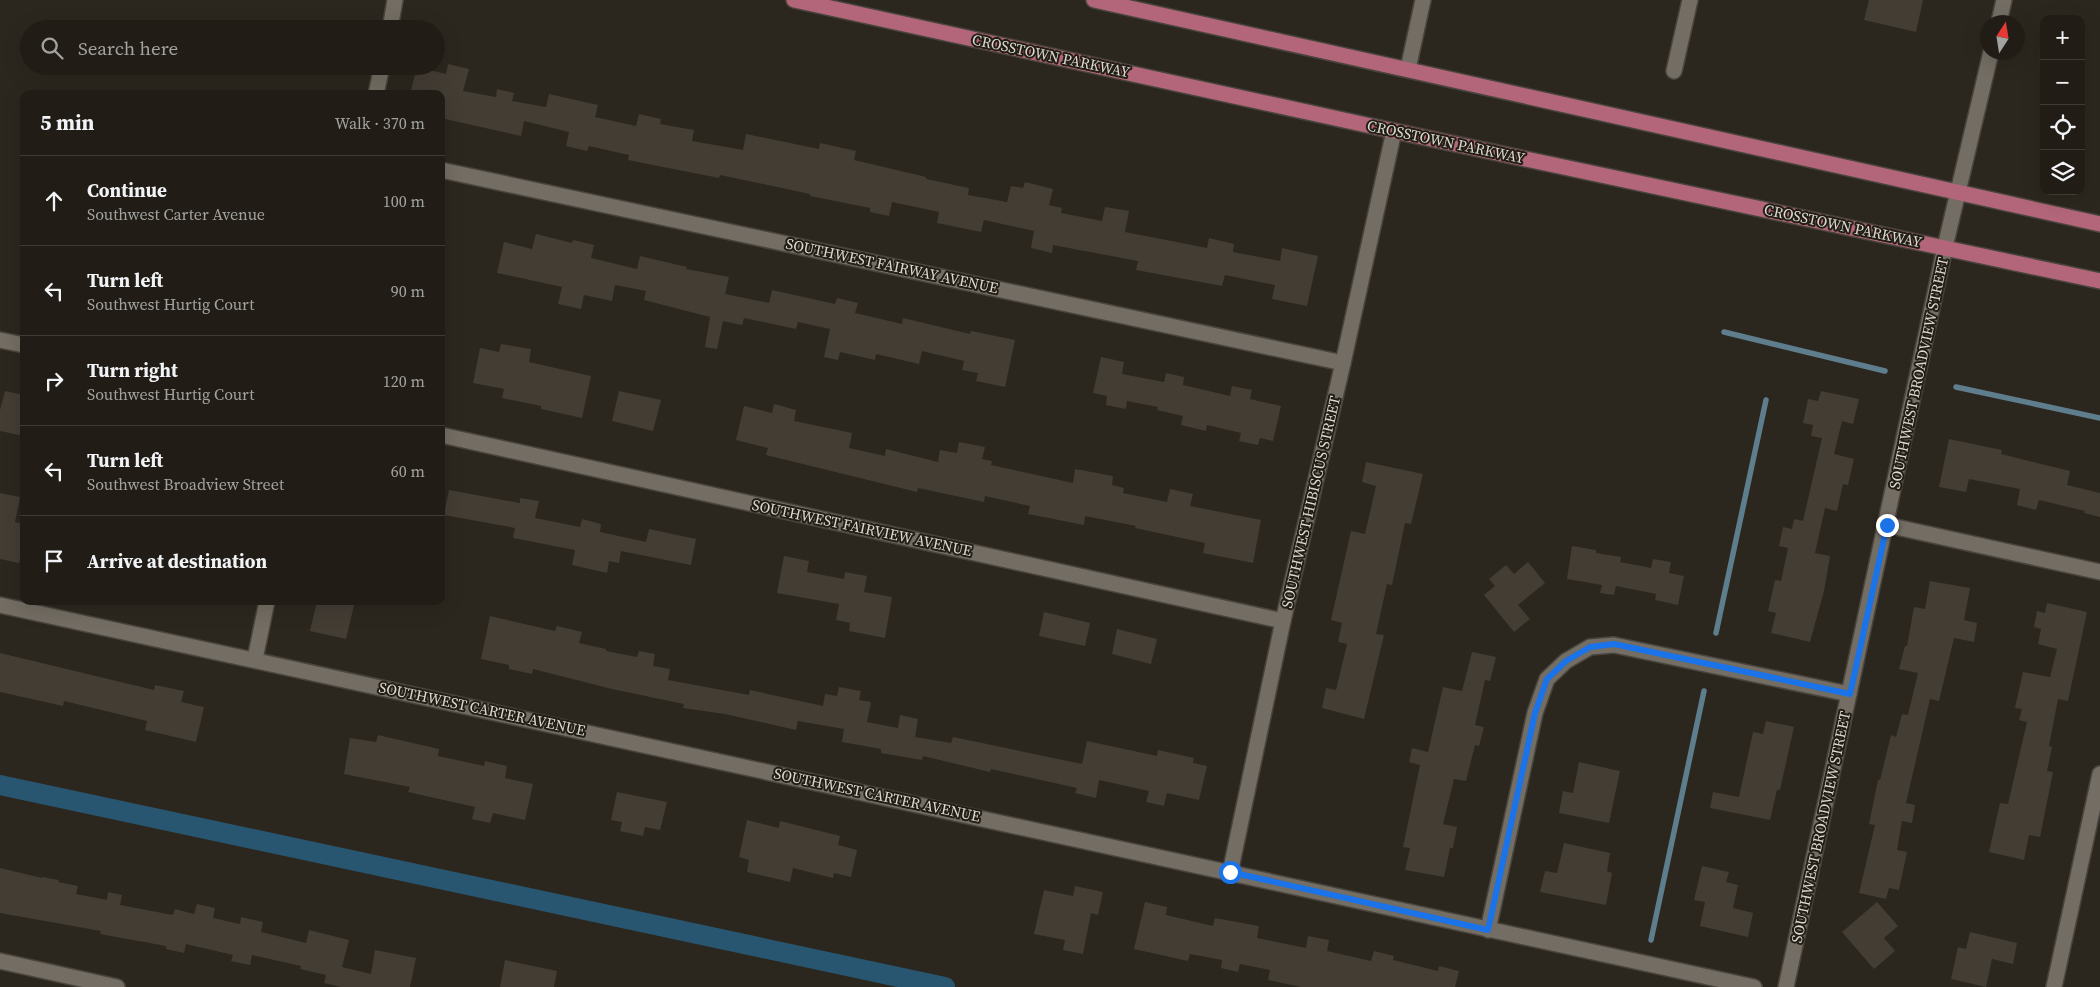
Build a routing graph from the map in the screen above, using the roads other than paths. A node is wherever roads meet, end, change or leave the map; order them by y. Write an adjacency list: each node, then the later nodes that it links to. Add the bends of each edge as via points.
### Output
1 (395, 0): 8 (street)
2 (794, 0): 14 (main road, CROSSTOWN PARKWAY)
3 (1094, 0): 10 (main road)
4 (1423, 0): 10 (street)
5 (1690, 0): 11 (street)
6 (2004, 0): 7 (street)
7 (2001, 15)
8 (392, 20)
9 (1989, 60): 16 (street, SOUTHWEST BROADVIEW STREET)
10 (1408, 68): 16 (main road)
11 (1674, 71)
12 (380, 75): 13 (street)
13 (377, 90)
14 (1394, 131): 18 (main road, CROSSTOWN PARKWAY); 22 (street, SOUTHWEST HIBISCUS STREET)
15 (445, 171): 22 (street, SOUTHWEST FAIRWAY AVENUE)
16 (1958, 192): 17 (main road); 18 (street, SOUTHWEST BROADVIEW STREET)
17 (2100, 224)
18 (1946, 247): 19 (main road, CROSSTOWN PARKWAY); 24 (street, SOUTHWEST BROADVIEW STREET)
19 (2100, 281)
20 (0, 340): 21 (street)
21 (20, 344)
22 (1343, 363): 28 (street, SOUTHWEST HIBISCUS STREET)
23 (445, 436): 28 (street, SOUTHWEST FAIRVIEW AVENUE)
24 (1887, 525): 25 (street); 30 (street, SOUTHWEST BROADVIEW STREET)
25 (2100, 572)
26 (0, 605): 29 (street, SOUTHWEST CARTER AVENUE)
27 (266, 605): 29 (street)
28 (1282, 620): 32 (street, SOUTHWEST HIBISCUS STREET)
29 (255, 659): 32 (street, SOUTHWEST CARTER AVENUE)
30 (1850, 694): 33 (street, via 1614,644 1590,647 1566,661 1547,679 1535,713); 37 (street, SOUTHWEST BROADVIEW STREET)
31 (2100, 774): 38 (street)
32 (1230, 872): 33 (street, SOUTHWEST CARTER AVENUE)
33 (1488, 930): 36 (street, SOUTHWEST CARTER AVENUE)
34 (0, 962): 35 (street)
35 (117, 987)
36 (1754, 987)
37 (1786, 987)
38 (2054, 987)

